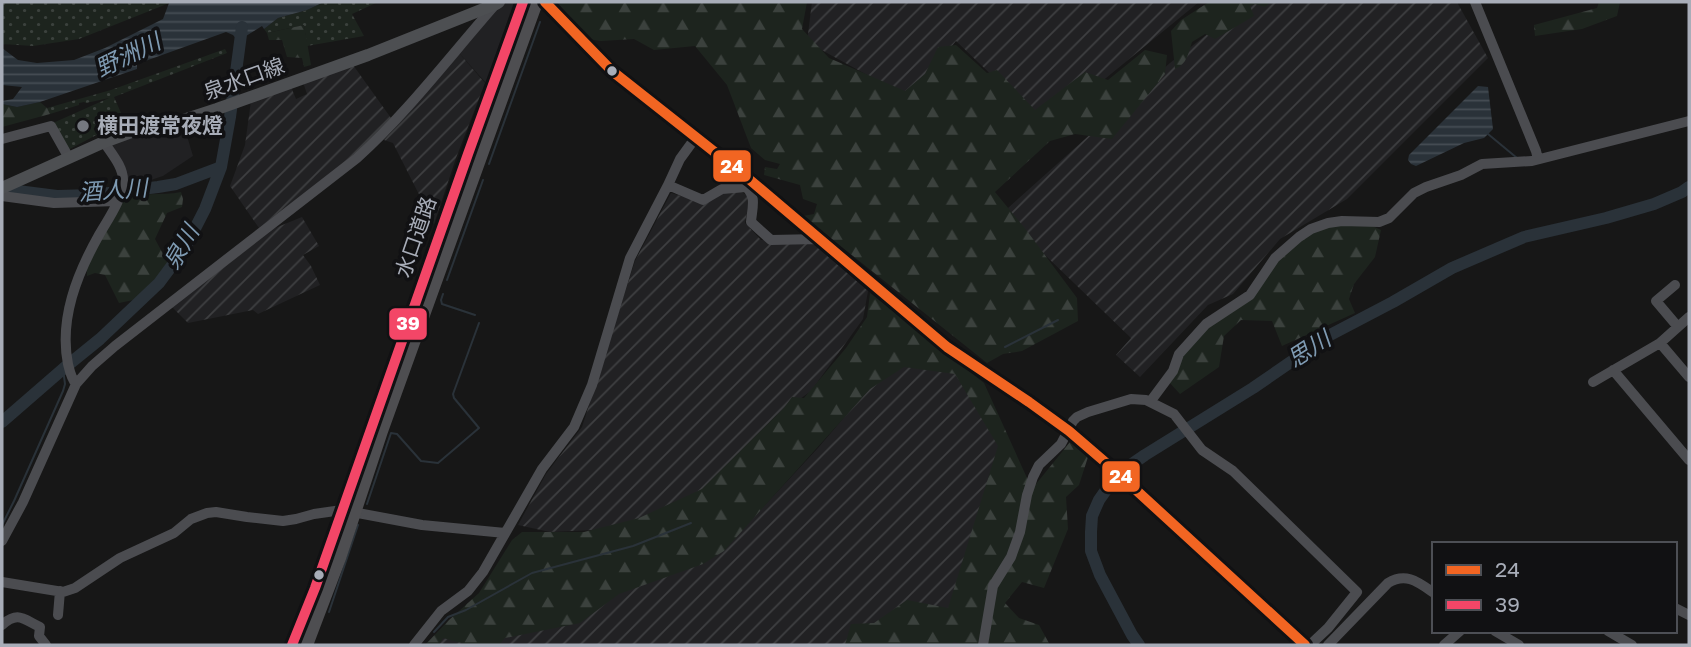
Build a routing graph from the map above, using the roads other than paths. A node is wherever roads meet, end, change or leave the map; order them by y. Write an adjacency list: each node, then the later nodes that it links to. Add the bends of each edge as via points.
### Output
1 (523, 2): 29 (highway, 水口道路)
2 (536, 2): 29 (highway, 水口道路)
3 (545, 2): 7 (street, via 612,71)
4 (1475, 2): 11 (street)
5 (497, 3): 9 (main road, 泉水口線, via 220,108); 24 (street, via 357,158)
6 (1689, 121): 11 (street)
7 (696, 137): 12 (street); 14 (street)
8 (2, 139): 10 (street, via 51,126)
9 (104, 142): 10 (main road, 泉水口線); 16 (street, via 121,168)
10 (69, 158): 13 (main road, 泉水口線)
11 (1538, 159): 26 (street, via 1482,164 1414,193 1379,222 1342,220 1311,229 1275,258 1250,295 1206,324 1179,354 1174,371)
12 (748, 184): 14 (street, via 722,189 703,200); 17 (street); 17 (street, via 754,199 751,222 771,240)
13 (6, 185)
14 (668, 185): 30 (street, via 631,258 579,418 542,469)
15 (2, 196): 16 (street, via 54,203)
16 (117, 200): 24 (street, via 69,303 66,355)
17 (818, 239): 27 (street, via 947,347)
18 (1675, 285): 20 (street, via 1656,301)
19 (1689, 317): 20 (street)
20 (1678, 327): 21 (street)
21 (1660, 343): 22 (street); 23 (street)
22 (1613, 370): 25 (street); 28 (street)
23 (1689, 377)
24 (74, 381): 31 (street)
25 (1593, 382)
26 (1150, 402): 27 (street, via 1132,400 1088,412 1077,417); 44 (street, via 1174,414 1202,450 1233,471 1357,592)
27 (1069, 431): 43 (street, via 1033,477 1011,557 993,586); 44 (street)
28 (1689, 460)
29 (348, 511): 30 (street); 33 (street, via 283,521 207,513 120,558 82,586); 40 (highway, 水口道路, via 315,588)
30 (505, 534): 42 (street, via 468,591 441,611)
31 (2, 541)
32 (2, 582): 33 (street)
33 (60, 591): 35 (street)
34 (1432, 592): 45 (street, via 1407,578 1397,578)
35 (58, 615)
36 (2, 625): 41 (street, via 18,616 40,627 39,636)
37 (1458, 633): 46 (street)
38 (1499, 633): 47 (street)
39 (1611, 633): 48 (street)
40 (303, 644)
41 (47, 645)
42 (414, 645)
43 (983, 645)
44 (1308, 645)
45 (1328, 645)
46 (1444, 645)
47 (1520, 645)
48 (1632, 645)

